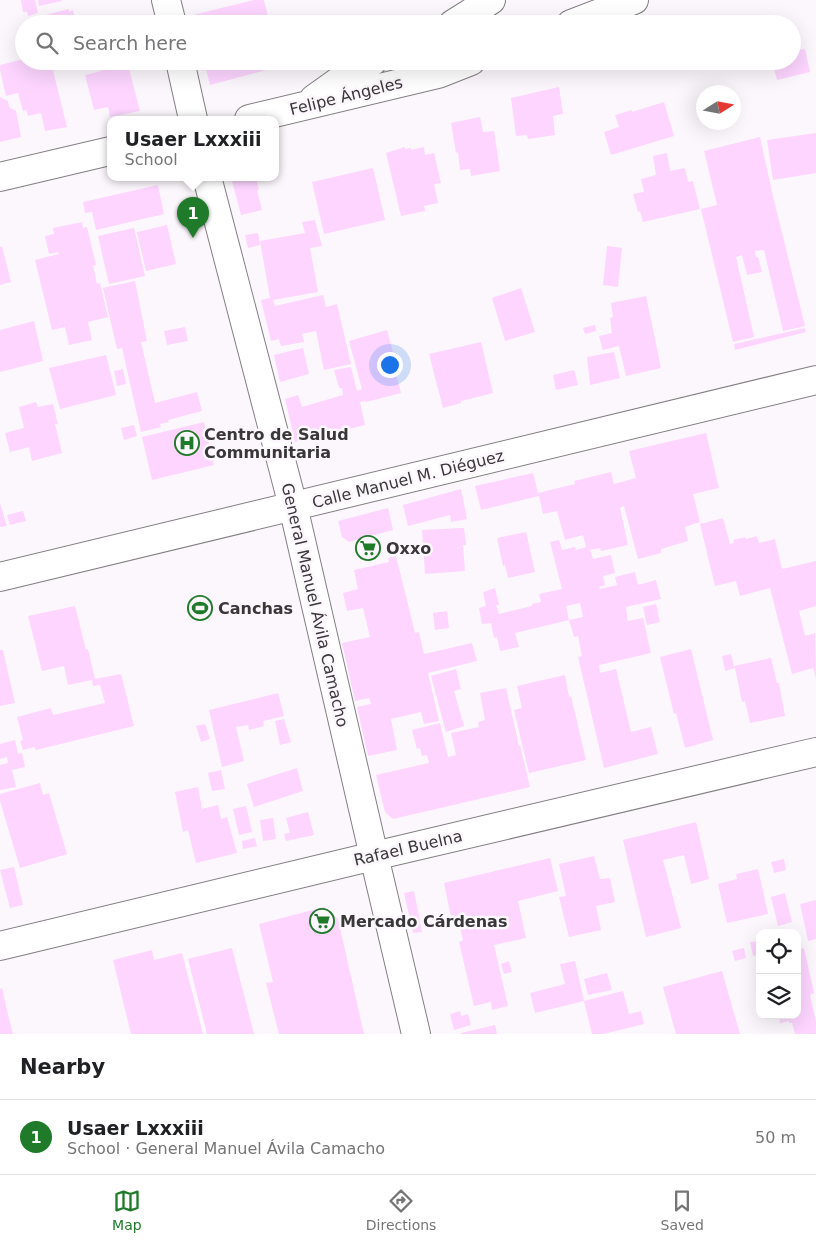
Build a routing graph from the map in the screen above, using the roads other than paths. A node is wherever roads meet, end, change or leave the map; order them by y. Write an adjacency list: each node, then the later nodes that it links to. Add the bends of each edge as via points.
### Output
1 (166, 0): 4 (street)
2 (491, 0): 5 (street)
3 (634, 0): 6 (street)
4 (170, 15)
5 (467, 15)
6 (595, 15)
7 (182, 70): 11 (street)
8 (353, 70): 10 (street)
9 (448, 70): 10 (street, Felipe Ángeles)
10 (301, 107): 12 (street, Felipe Ángeles)
11 (192, 116)
12 (262, 116)
13 (107, 152): 14 (street)
14 (0, 177)
15 (208, 181): 17 (street, General Manuel Ávila Camacho)
16 (816, 380): 17 (street, Calle Manuel M. Diéguez)
17 (293, 506): 18 (street, Calle Manuel M. Diéguez); 20 (street, General Manuel Ávila Camacho)
18 (0, 577)
19 (816, 752): 20 (street, Rafael Buelna)
20 (374, 856): 21 (street, Rafael Buelna); 22 (street, General Manuel Ávila Camacho)
21 (0, 946)
22 (416, 1034)

